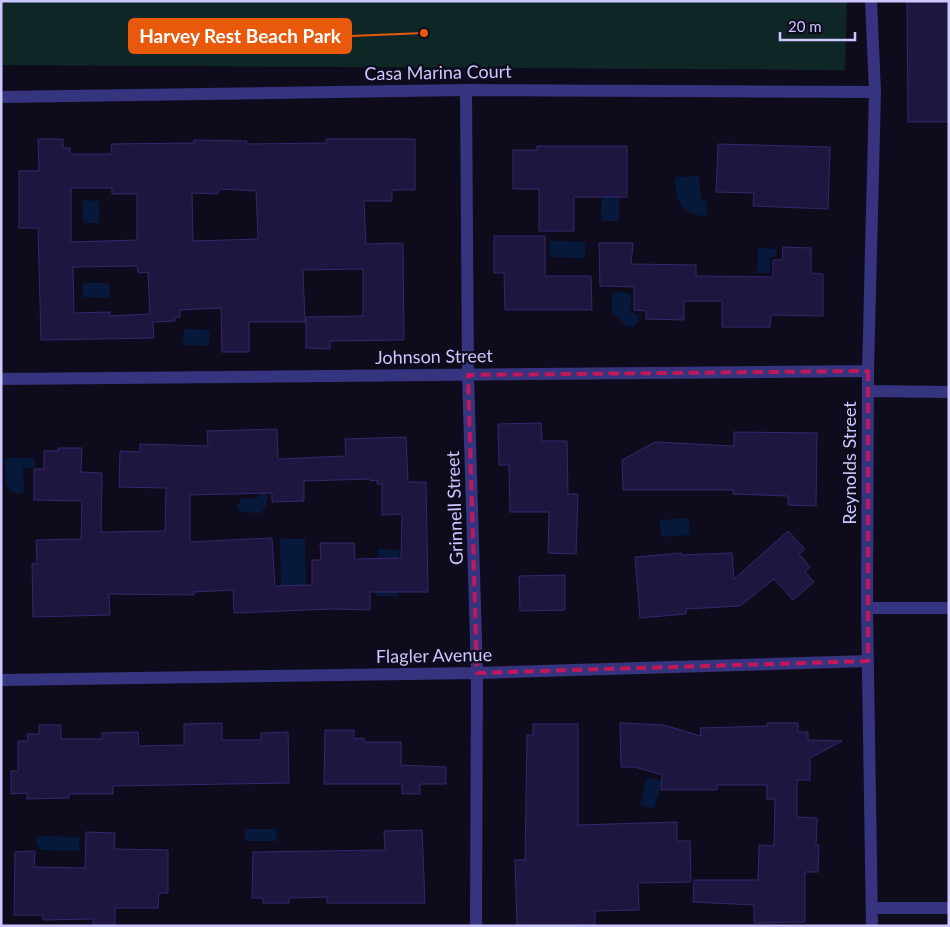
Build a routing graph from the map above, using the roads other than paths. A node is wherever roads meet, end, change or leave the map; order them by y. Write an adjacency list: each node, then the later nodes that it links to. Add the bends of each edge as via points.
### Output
1 (872, 1): 3 (street, Reynolds Street)
2 (466, 90): 3 (street, Casa Marina Court); 4 (street, Casa Marina Court); 6 (street, Grinnell Street)
3 (874, 92): 5 (street, Reynolds Street)
4 (1, 97)
5 (868, 371): 6 (street, Johnson Street); 8 (street, Reynolds Street)
6 (468, 375): 7 (street, Johnson Street); 13 (street, Grinnell Street)
7 (1, 379)
8 (868, 391): 9 (street); 10 (street, Reynolds Street)
9 (949, 392)
10 (867, 608): 11 (street); 12 (street, Reynolds Street)
11 (949, 608)
12 (868, 661): 13 (street, Flagler Avenue); 15 (street, Reynolds Street)
13 (477, 673): 14 (street, Flagler Avenue); 17 (street, Grinnell Street)
14 (1, 680)
15 (872, 908): 16 (street); 18 (street, Reynolds Street)
16 (949, 908)
17 (476, 926)
18 (872, 926)

